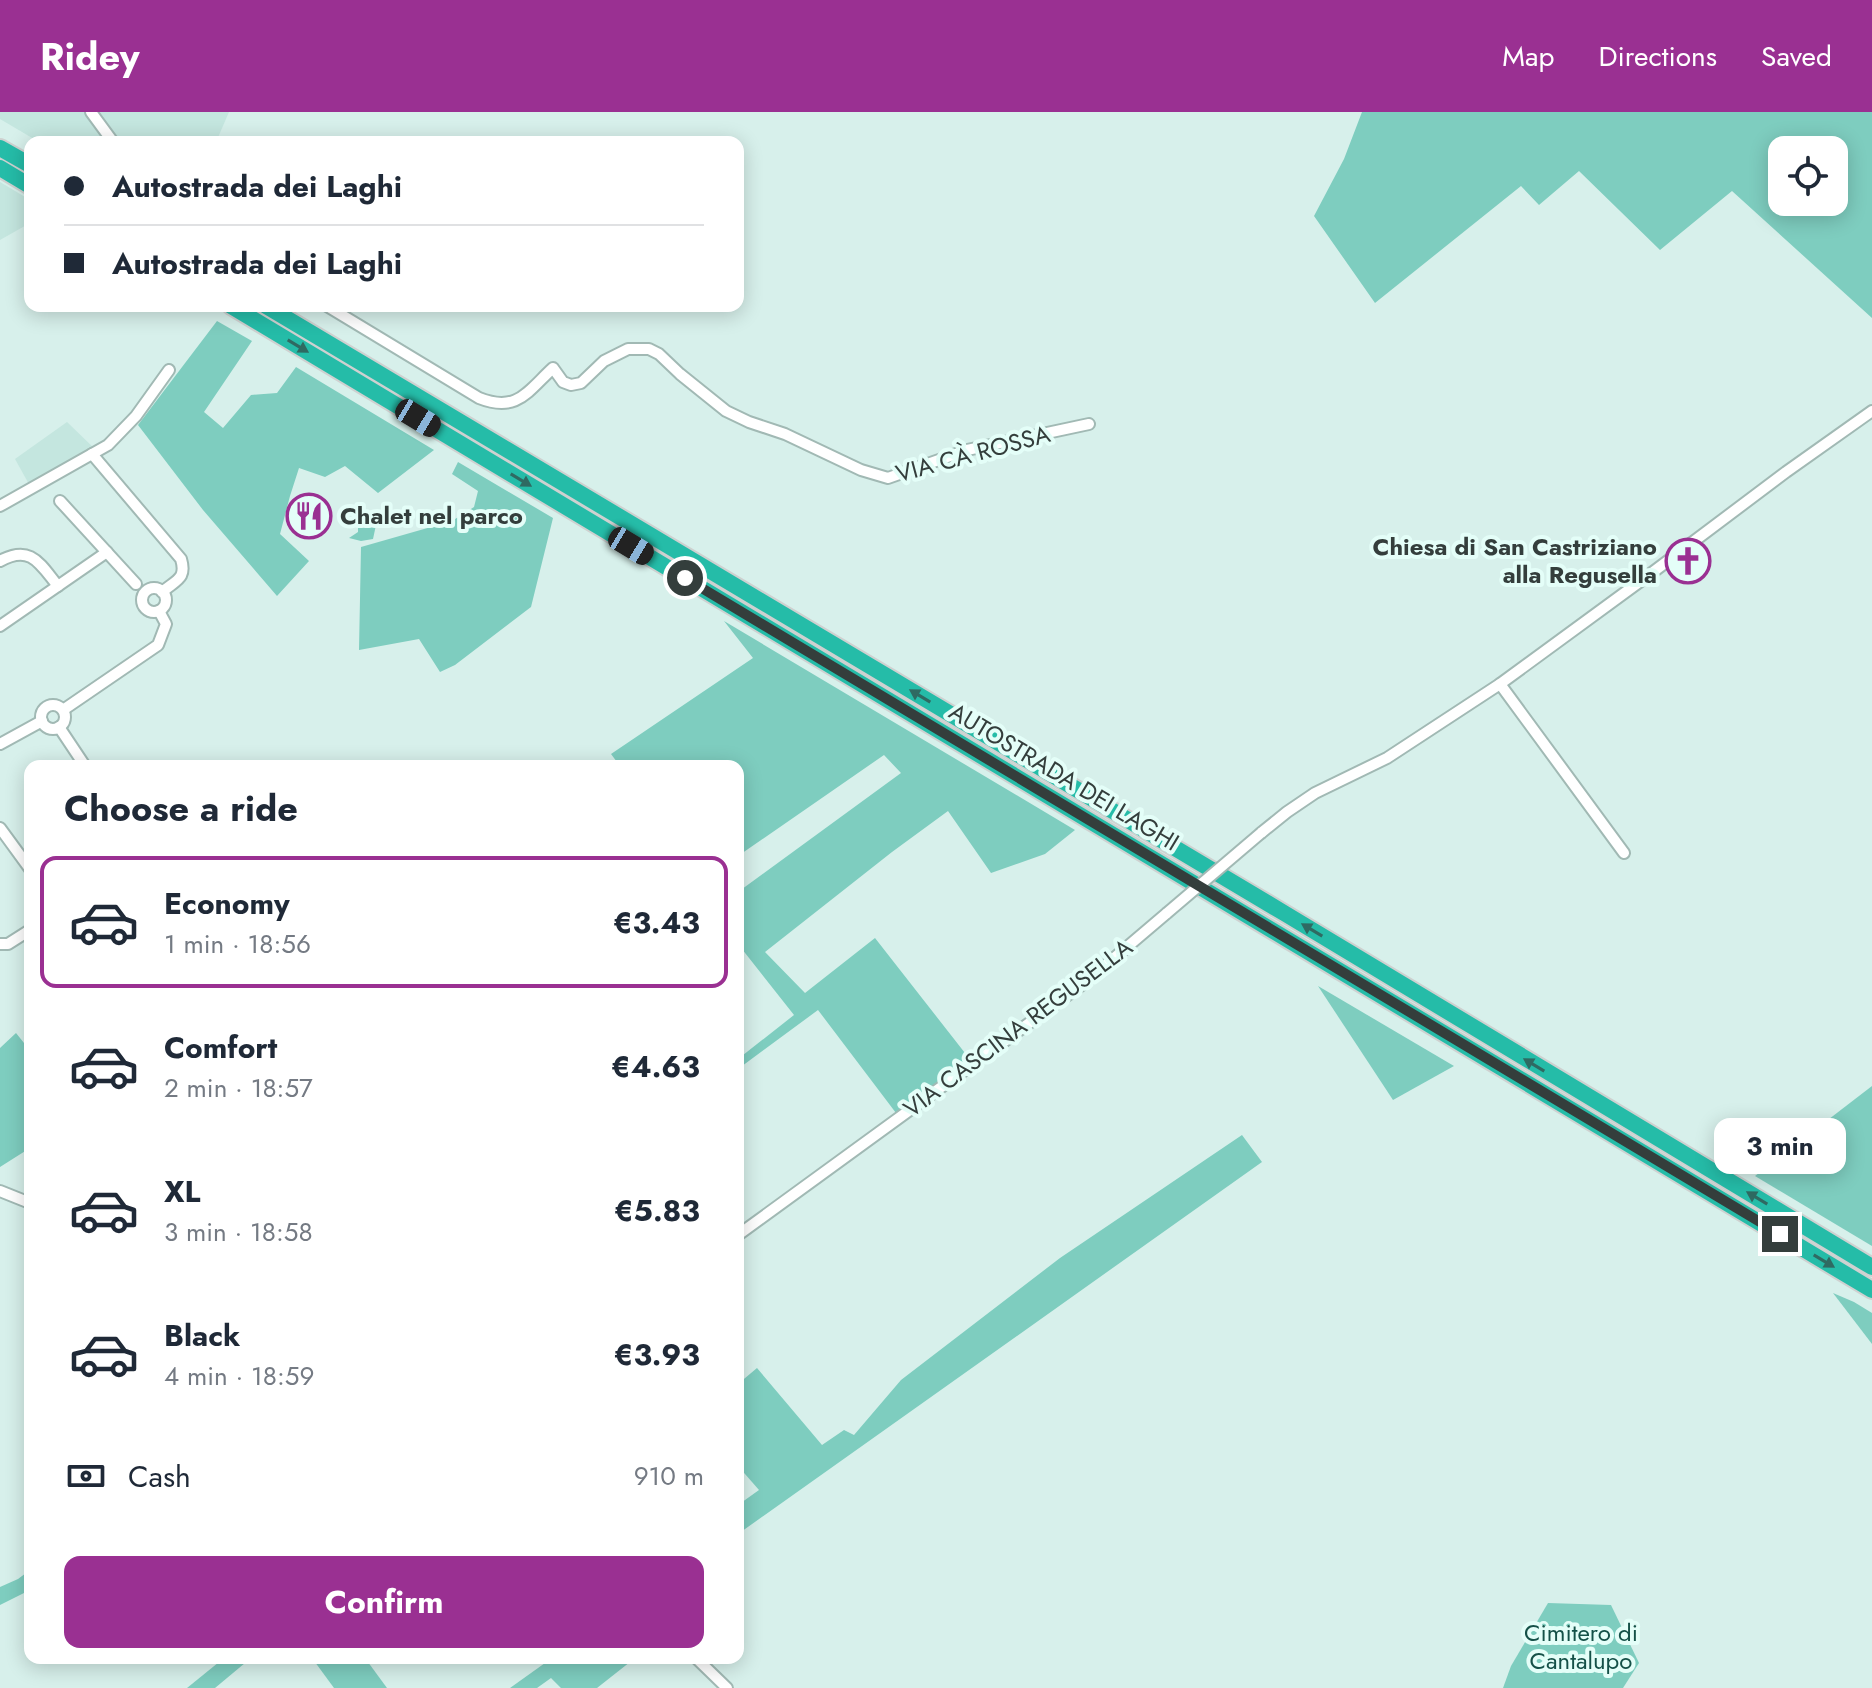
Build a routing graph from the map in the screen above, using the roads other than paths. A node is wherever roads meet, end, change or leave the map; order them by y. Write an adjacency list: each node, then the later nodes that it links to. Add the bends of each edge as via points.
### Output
1 (91, 112): 2 (street)
2 (109, 136)
3 (0, 148): 4 (highway)
4 (24, 162)
5 (0, 168): 6 (highway)
6 (24, 182)
7 (241, 312): 38 (highway, AUTOSTRADA DEI LAGHI, one-way to 38)
8 (276, 312): 37 (highway, AUTOSTRADA DEI LAGHI, one-way to 8)
9 (337, 312): 12 (street, VIA CÀ ROSSA, via 492,403 522,397 553,368 571,385 628,349 649,349 726,411 888,478 967,450)
10 (169, 370): 13 (street, via 136,416)
11 (1872, 411): 23 (street, VIA CASCINA REGUSELLA)
12 (1089, 424)
13 (92, 454): 15 (street); 20 (street, via 181,559 182,576)
14 (60, 501): 16 (street)
15 (0, 506)
16 (107, 552): 18 (street); 19 (street)
17 (0, 561): 19 (street, via 23,553)
18 (136, 584)
19 (58, 586): 22 (street)
20 (162, 592): 21 (street, via 166,602); 21 (street, via 151,588 142,600 147,610)
21 (159, 611): 24 (street, via 166,624 158,645)
22 (0, 626)
23 (1500, 684): 30 (street); 36 (street, VIA CASCINA REGUSELLA, bridge, via 1387,758 1315,793 1087,981)
24 (63, 710): 25 (street, via 46,707); 26 (street)
25 (42, 721): 26 (street); 27 (street)
26 (59, 727): 28 (street)
27 (0, 744)
28 (81, 760)
29 (0, 828): 31 (street)
30 (1624, 853)
31 (24, 861)
32 (24, 934): 33 (street)
33 (0, 944)
34 (0, 1191): 35 (street)
35 (24, 1201)
36 (744, 1230)
37 (1872, 1267)
38 (1872, 1290)
39 (702, 1664): 40 (street)
40 (727, 1688)

